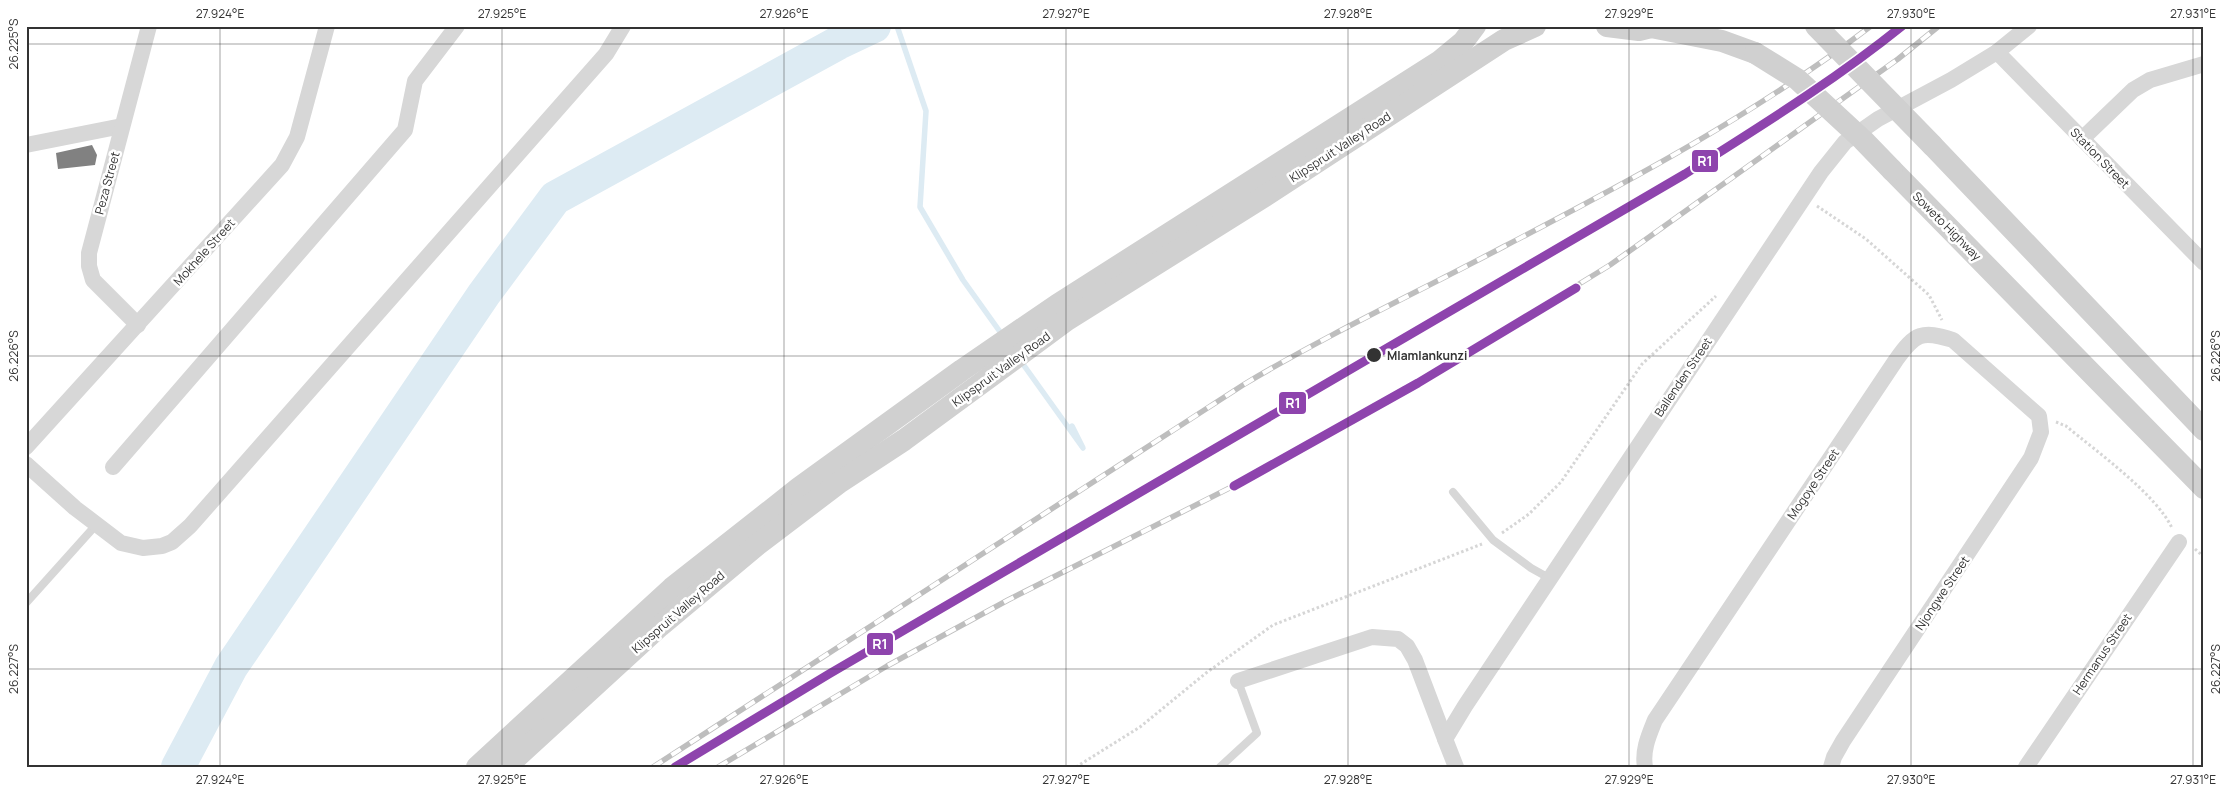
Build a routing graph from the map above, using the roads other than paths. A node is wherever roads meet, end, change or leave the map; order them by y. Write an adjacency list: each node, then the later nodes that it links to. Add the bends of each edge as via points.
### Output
1 (149, 26): 13 (street, Peza Street)
2 (327, 26): 18 (street, Mokhele Street, via 297,137 282,165)
3 (457, 26): 24 (street, via 415,81 405,130)
4 (623, 26): 27 (street, via 606,54 190,526 172,542 143,548 120,543)
5 (1474, 26): 17 (main road, Klipspruit Valley Road, via 1463,42 1440,61)
6 (1536, 26): 17 (main road, Klipspruit Valley Road, via 1483,53 1268,194)
7 (1607, 26): 10 (main road, Soweto Highway, via 1639,30)
8 (1816, 26): 21 (main road, bridge)
9 (2029, 26): 11 (street, Ballenden Street)
10 (1653, 27): 25 (main road, Soweto Highway, bridge, via 1722,41 1755,53 1797,79 1863,140)
11 (1997, 52): 14 (street, Station Street); 29 (street, Ballenden Street, via 1878,119 1845,142 1803,197)
12 (2204, 64): 14 (street, via 2150,80 2133,90)
13 (122, 126): 15 (street); 18 (street, Peza Street, via 91,244 89,266 94,280)
14 (2082, 139): 16 (street, Station Street)
15 (26, 145)
16 (2204, 263)
17 (1062, 312): 19 (main road, Klipspruit Valley Road)
18 (138, 325): 22 (street, Mokhele Street)
19 (967, 380): 33 (main road, Klipspruit Valley Road, via 799,488 672,588); 34 (main road, Klipspruit Valley Road, via 904,440 840,482 757,545 660,626)
20 (2039, 416): 37 (street, Mogoye Street, via 1953,340 1922,334 1913,338 1655,720 1647,739); 38 (street, Njongwe Street, via 2041,432 2031,458 1843,740)
21 (2204, 430)
22 (26, 447)
23 (26, 464): 27 (street)
24 (113, 467)
25 (2204, 488)
26 (1453, 492): 29 (lane, via 1493,540)
27 (96, 525): 30 (lane)
28 (2179, 542): 39 (street, Hermanus Street)
29 (1549, 578): 32 (street, Ballenden Street)
30 (26, 603)
31 (1238, 681): 32 (street, via 1372,637 1398,639 1407,646 1415,660); 35 (lane, via 1257,733)
32 (1445, 739): 36 (street)
33 (477, 767)
34 (506, 767)
35 (1220, 767)
36 (1456, 767)
37 (1645, 767)
38 (1831, 767)
39 (2026, 767)

